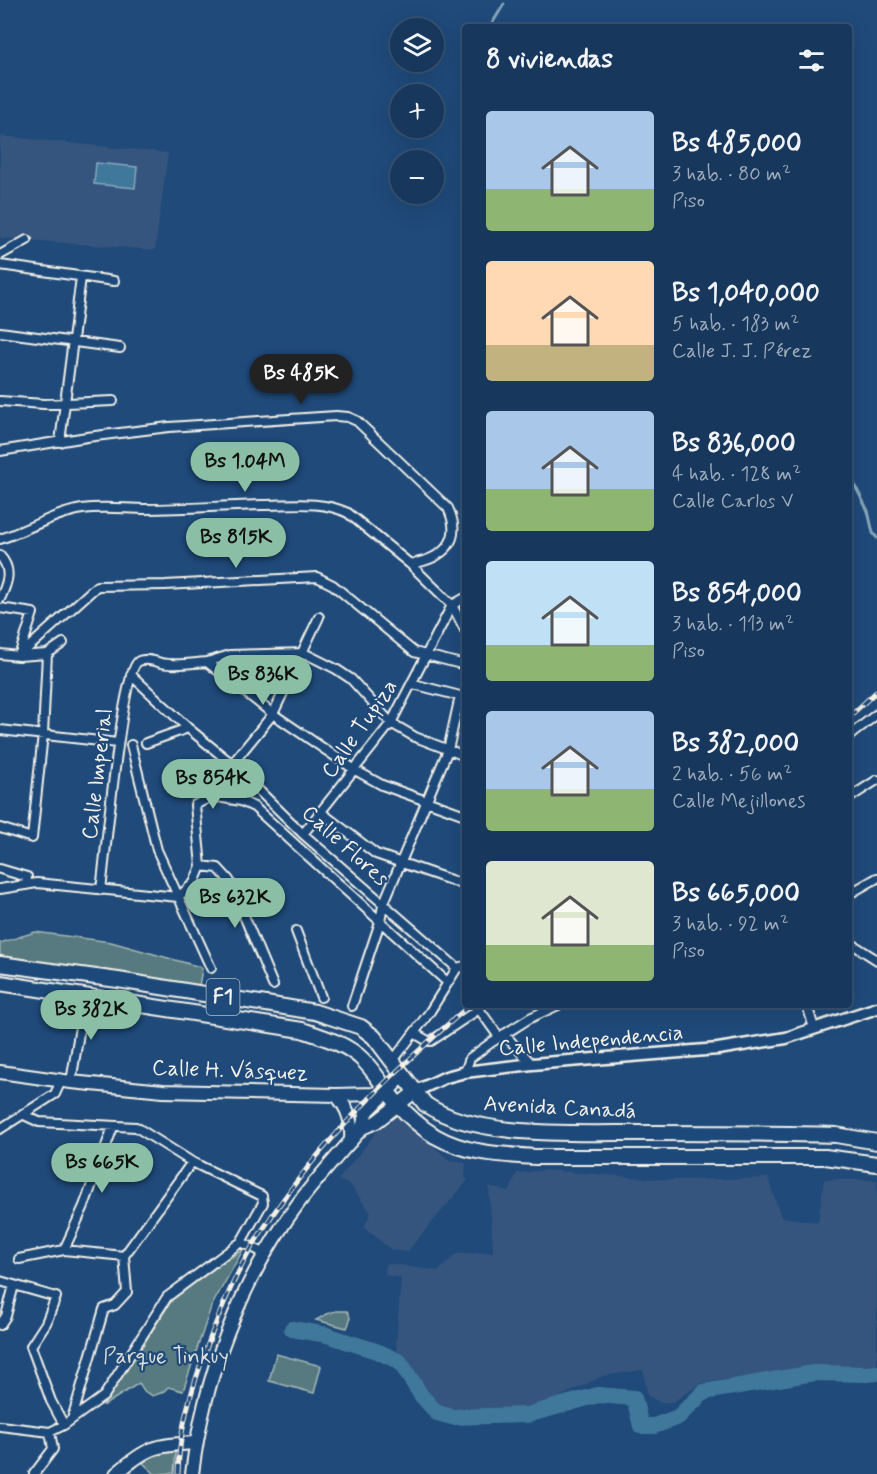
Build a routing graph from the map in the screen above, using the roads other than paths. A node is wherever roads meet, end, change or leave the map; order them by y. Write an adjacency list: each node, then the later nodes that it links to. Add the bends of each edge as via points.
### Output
1 (27, 240): 2 (street)
2 (0, 255)
3 (0, 265): 4 (street)
4 (81, 277): 5 (street); 7 (street)
5 (114, 281)
6 (0, 332): 7 (street)
7 (73, 342): 8 (street); 11 (street)
8 (120, 348)
9 (0, 401): 11 (street)
10 (113, 401): 11 (street)
11 (64, 403): 12 (street)
12 (60, 442): 13 (street); 16 (street, via 169,427 348,417 357,421 448,508 454,521 449,545 441,554)
13 (0, 451)
14 (0, 538): 16 (street, via 82,509 319,504 348,513)
15 (0, 556): 17 (street, via 8,568 8,578)
16 (410, 564): 19 (street)
17 (0, 599)
18 (462, 600): 19 (street)
19 (452, 605): 22 (street); 28 (street, Calle Tupiza)
20 (0, 608): 27 (street, via 33,613)
21 (319, 617): 24 (street)
22 (462, 624)
23 (63, 643): 26 (street)
24 (304, 653): 29 (street, via 230,655); 35 (street); 37 (street, via 351,680)
25 (0, 654): 27 (street)
26 (46, 654): 27 (street); 40 (street)
27 (19, 656): 28 (street, via 97,586 317,577 333,585 414,652)
28 (426, 656): 30 (street); 32 (street, Calle Tupiza)
29 (207, 662): 31 (street, Calle Imperial, via 165,664 139,660); 35 (street)
30 (462, 664)
31 (131, 675): 38 (street, Calle Flores); 42 (street, Calle Imperial)
32 (413, 684): 33 (street); 37 (street, Calle Tupiza)
33 (462, 696)
34 (462, 700): 45 (street)
35 (273, 714): 47 (street); 48 (street)
36 (877, 714): 41 (street)
37 (392, 723): 45 (street); 48 (street, Calle Tupiza)
38 (188, 728): 43 (street); 47 (street, Calle Flores)
39 (0, 730): 40 (street)
40 (43, 734): 42 (street); 55 (street, via 32,838)
41 (852, 734)
42 (118, 743): 64 (street, Calle Imperial)
43 (146, 743)
44 (130, 745): 66 (street, via 157,850)
45 (448, 750): 46 (street); 52 (street)
46 (462, 755)
47 (232, 764): 50 (street); 56 (street, Calle Flores)
48 (355, 770): 52 (street); 53 (street, Calle Tupiza)
49 (877, 780): 51 (street)
50 (212, 796): 58 (street, via 195,805); 68 (street, via 254,807)
51 (852, 796)
52 (427, 802): 54 (street); 57 (street)
53 (322, 813): 56 (street, Calle Tupiza); 57 (street, via 376,854)
54 (462, 814)
55 (0, 828)
56 (303, 834): 67 (street, Calle Flores)
57 (401, 862): 62 (street); 67 (street)
58 (201, 866): 66 (street, via 194,883); 77 (street, via 218,868 229,880)
59 (0, 869): 61 (street)
60 (877, 878): 65 (street)
61 (26, 881): 63 (street); 64 (street)
62 (462, 884)
63 (0, 889)
64 (101, 890): 66 (street)
65 (852, 892)
66 (178, 897): 74 (street)
67 (383, 905): 68 (street); 73 (street, Calle Flores)
68 (380, 922): 75 (street); 80 (street)
69 (296, 931): 79 (street)
70 (852, 944): 71 (street)
71 (877, 960)
72 (0, 964): 87 (highway, Avenida Canadá / F1, via 315,1012 361,1027)
73 (461, 967): 75 (street)
74 (211, 968)
75 (447, 982): 85 (street)
76 (0, 983): 78 (highway, Avenida Canadá / F1)
77 (273, 985)
78 (85, 996): 88 (highway, Avenida Canadá / F1, via 302,1030 333,1041); 94 (street)
79 (321, 997)
80 (352, 1006)
81 (552, 1008): 86 (street)
82 (808, 1008): 84 (street)
83 (877, 1008): 84 (street, Calle Independencia)
84 (814, 1028): 90 (street, Calle Independencia, via 786,1038 718,1049)
85 (414, 1033): 86 (street, via 431,1041 478,1009); 89 (street)
86 (502, 1036): 90 (street); 92 (street, via 470,1058)
87 (378, 1043): 88 (highway); 89 (highway, Avenida Canadá / F1)
88 (363, 1059): 95 (highway, Avenida Canadá / F1)
89 (392, 1062): 93 (highway, Avenida Canadá / F1)
90 (532, 1064): 92 (street, Calle Independencia)
91 (0, 1071): 94 (main road, Calle H. Vásquez)
92 (465, 1072): 96 (street, Calle Independencia)
93 (403, 1076): 95 (main road); 96 (highway, Avenida Canadá / F1)
94 (66, 1082): 97 (main road, Calle H. Vásquez, via 163,1091); 99 (street)
95 (387, 1091): 97 (main road, Calle H. Vásquez); 98 (highway, Avenida Canadá / F1); 101 (main road, via 366,1113)
96 (416, 1091): 98 (main road); 104 (highway, Avenida Canadá, via 435,1111 492,1128 836,1134)
97 (336, 1095): 103 (main road, via 351,1119)
98 (397, 1104): 101 (main road); 106 (highway, Avenida Canadá, via 435,1136 484,1152 538,1157 825,1157)
99 (24, 1114): 100 (street, via 39,1122); 102 (street)
100 (113, 1127): 105 (street, via 136,1127); 108 (street)
101 (362, 1128): 103 (main road)
102 (0, 1129)
103 (351, 1141): 109 (main road, via 300,1202)
104 (877, 1142)
105 (192, 1162): 107 (street, via 263,1198); 110 (street)
106 (877, 1164)
107 (242, 1242): 109 (street); 115 (street, via 167,1297 104,1396)
108 (64, 1250): 110 (street); 111 (street)
109 (266, 1254): 119 (main road, via 249,1283 217,1359)
110 (124, 1256): 115 (street, via 127,1292 115,1305 104,1309)
111 (19, 1259)
112 (0, 1281): 113 (street)
113 (14, 1285): 114 (street); 116 (street, via 56,1297 31,1346)
114 (0, 1325)
115 (72, 1419): 116 (street)
116 (64, 1425): 118 (street)
117 (0, 1426): 118 (street)
118 (50, 1432): 120 (street, via 53,1449)
119 (195, 1443): 121 (main road, via 150,1448); 122 (main road)
120 (34, 1474)
121 (116, 1474)
122 (192, 1474)

